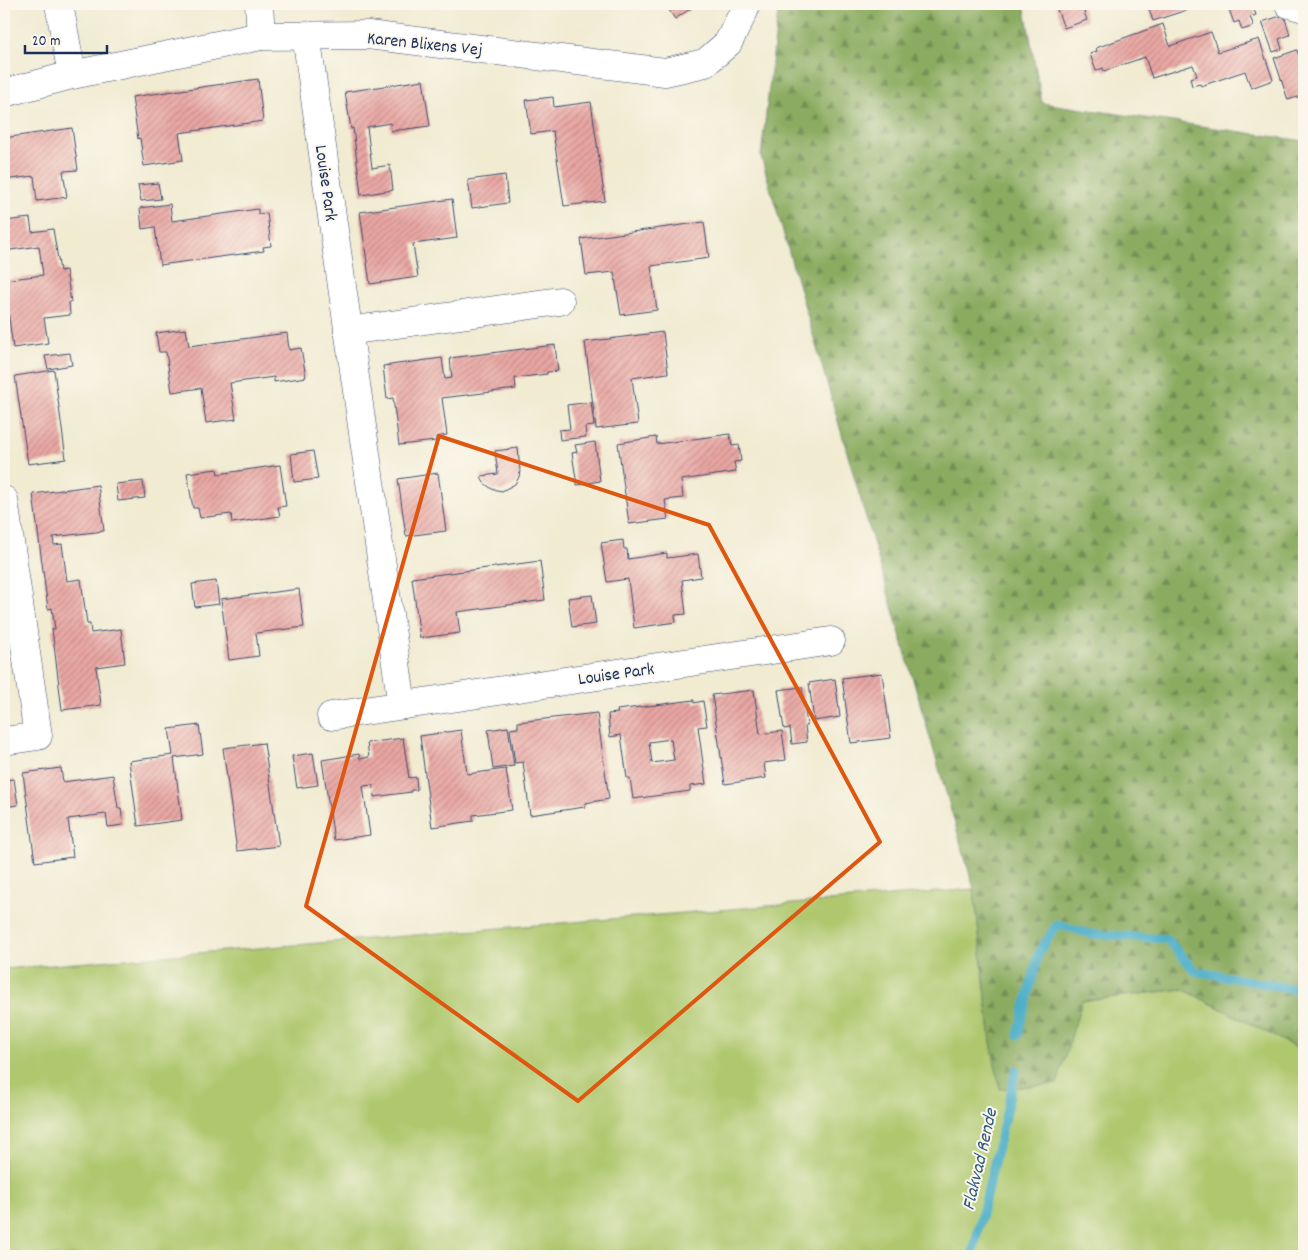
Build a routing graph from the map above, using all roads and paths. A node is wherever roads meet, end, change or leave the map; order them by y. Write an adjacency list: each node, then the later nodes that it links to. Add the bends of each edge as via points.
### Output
1 (59, 4): 8 (street)
2 (258, 4): 7 (street)
3 (746, 4): 6 (street, Karen Blixens Vej, via 728,44 704,63 665,72 368,35)
4 (1289, 4): 5 (street)
5 (1304, 8)
6 (306, 35): 7 (street, Karen Blixens Vej); 11 (street, Louise Park)
7 (261, 36): 8 (street, Karen Blixens Vej)
8 (72, 75): 9 (street, Karen Blixens Vej)
9 (4, 93)
10 (560, 301): 11 (street)
11 (348, 331): 15 (street, Louise Park)
12 (4, 500): 13 (street)
13 (11, 601): 17 (street, via 38,736)
14 (831, 641): 15 (street, Louise Park)
15 (402, 705): 16 (street, Louise Park)
16 (331, 716)
17 (4, 741)

